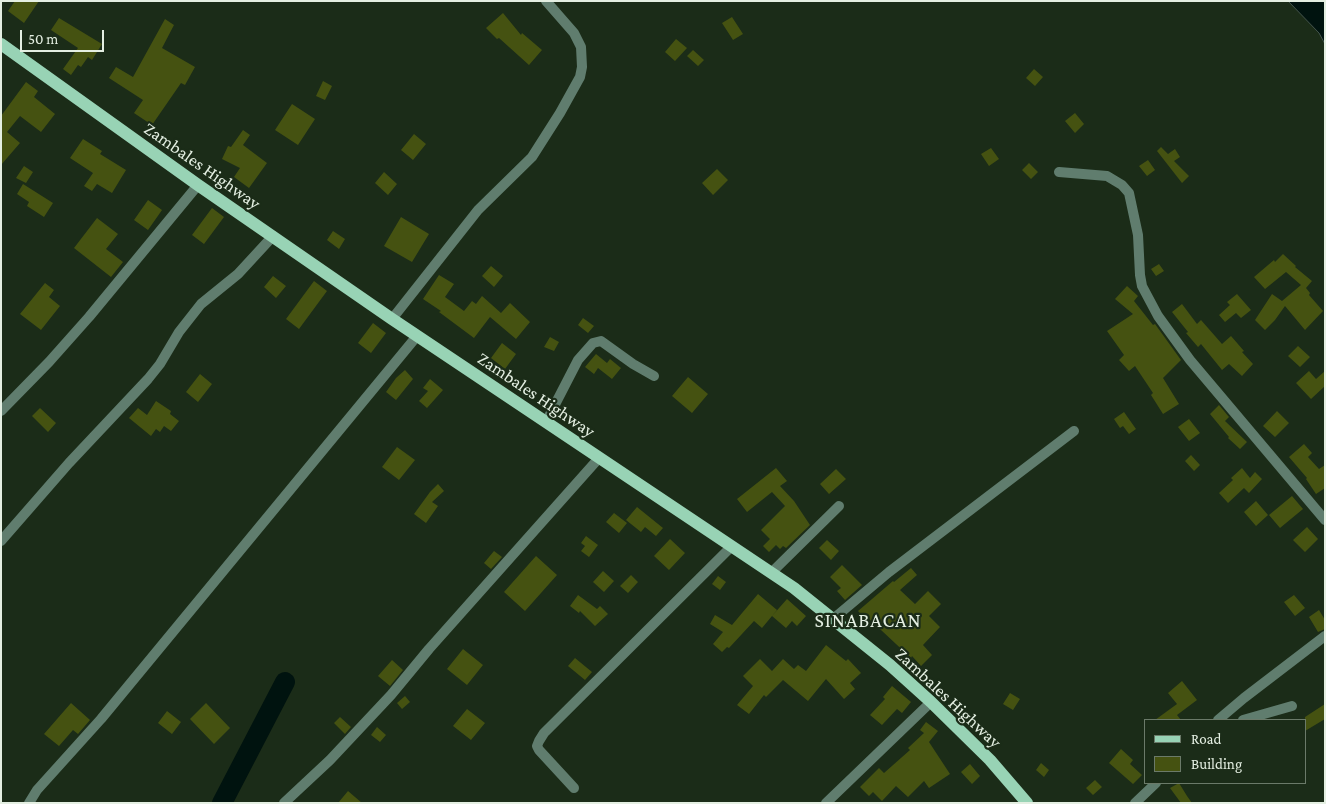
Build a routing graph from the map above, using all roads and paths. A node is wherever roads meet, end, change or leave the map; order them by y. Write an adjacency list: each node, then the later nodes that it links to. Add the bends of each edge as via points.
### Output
1 (546, 1): 6 (street, via 581,47 580,77 532,157 478,210)
2 (1, 44): 4 (main road, Zambales Highway)
3 (1059, 172): 14 (street, via 1107,176 1129,193 1138,235 1142,286 1158,316 1202,374)
4 (198, 185): 5 (main road, Zambales Highway); 9 (street, via 89,317)
5 (273, 236): 6 (main road, Zambales Highway); 15 (street, via 238,274 201,304 148,379 69,462)
6 (392, 319): 7 (main road, Zambales Highway)
7 (417, 336): 10 (main road, Zambales Highway); 26 (street)
8 (654, 376): 10 (street, via 601,341 592,343 578,360)
9 (1, 411)
10 (546, 422): 12 (main road, Zambales Highway)
11 (1074, 432): 18 (street)
12 (599, 458): 16 (main road, Zambales Highway); 27 (street, via 392,695)
13 (839, 506): 17 (street)
14 (1325, 520)
15 (1, 541)
16 (732, 547): 17 (main road, Zambales Highway); 25 (street, via 544,733 537,746 539,750)
17 (771, 573): 18 (main road, Zambales Highway)
18 (833, 619): 20 (main road, Zambales Highway)
19 (1325, 636): 22 (street)
20 (931, 702): 28 (street); 29 (main road, Zambales Highway, via 990,760)
21 (1292, 706): 23 (street)
22 (1219, 719)
23 (1246, 719)
24 (1155, 784): 30 (street)
25 (574, 788)
26 (29, 803)
27 (284, 803)
28 (826, 803)
29 (1027, 803)
30 (1136, 803)

